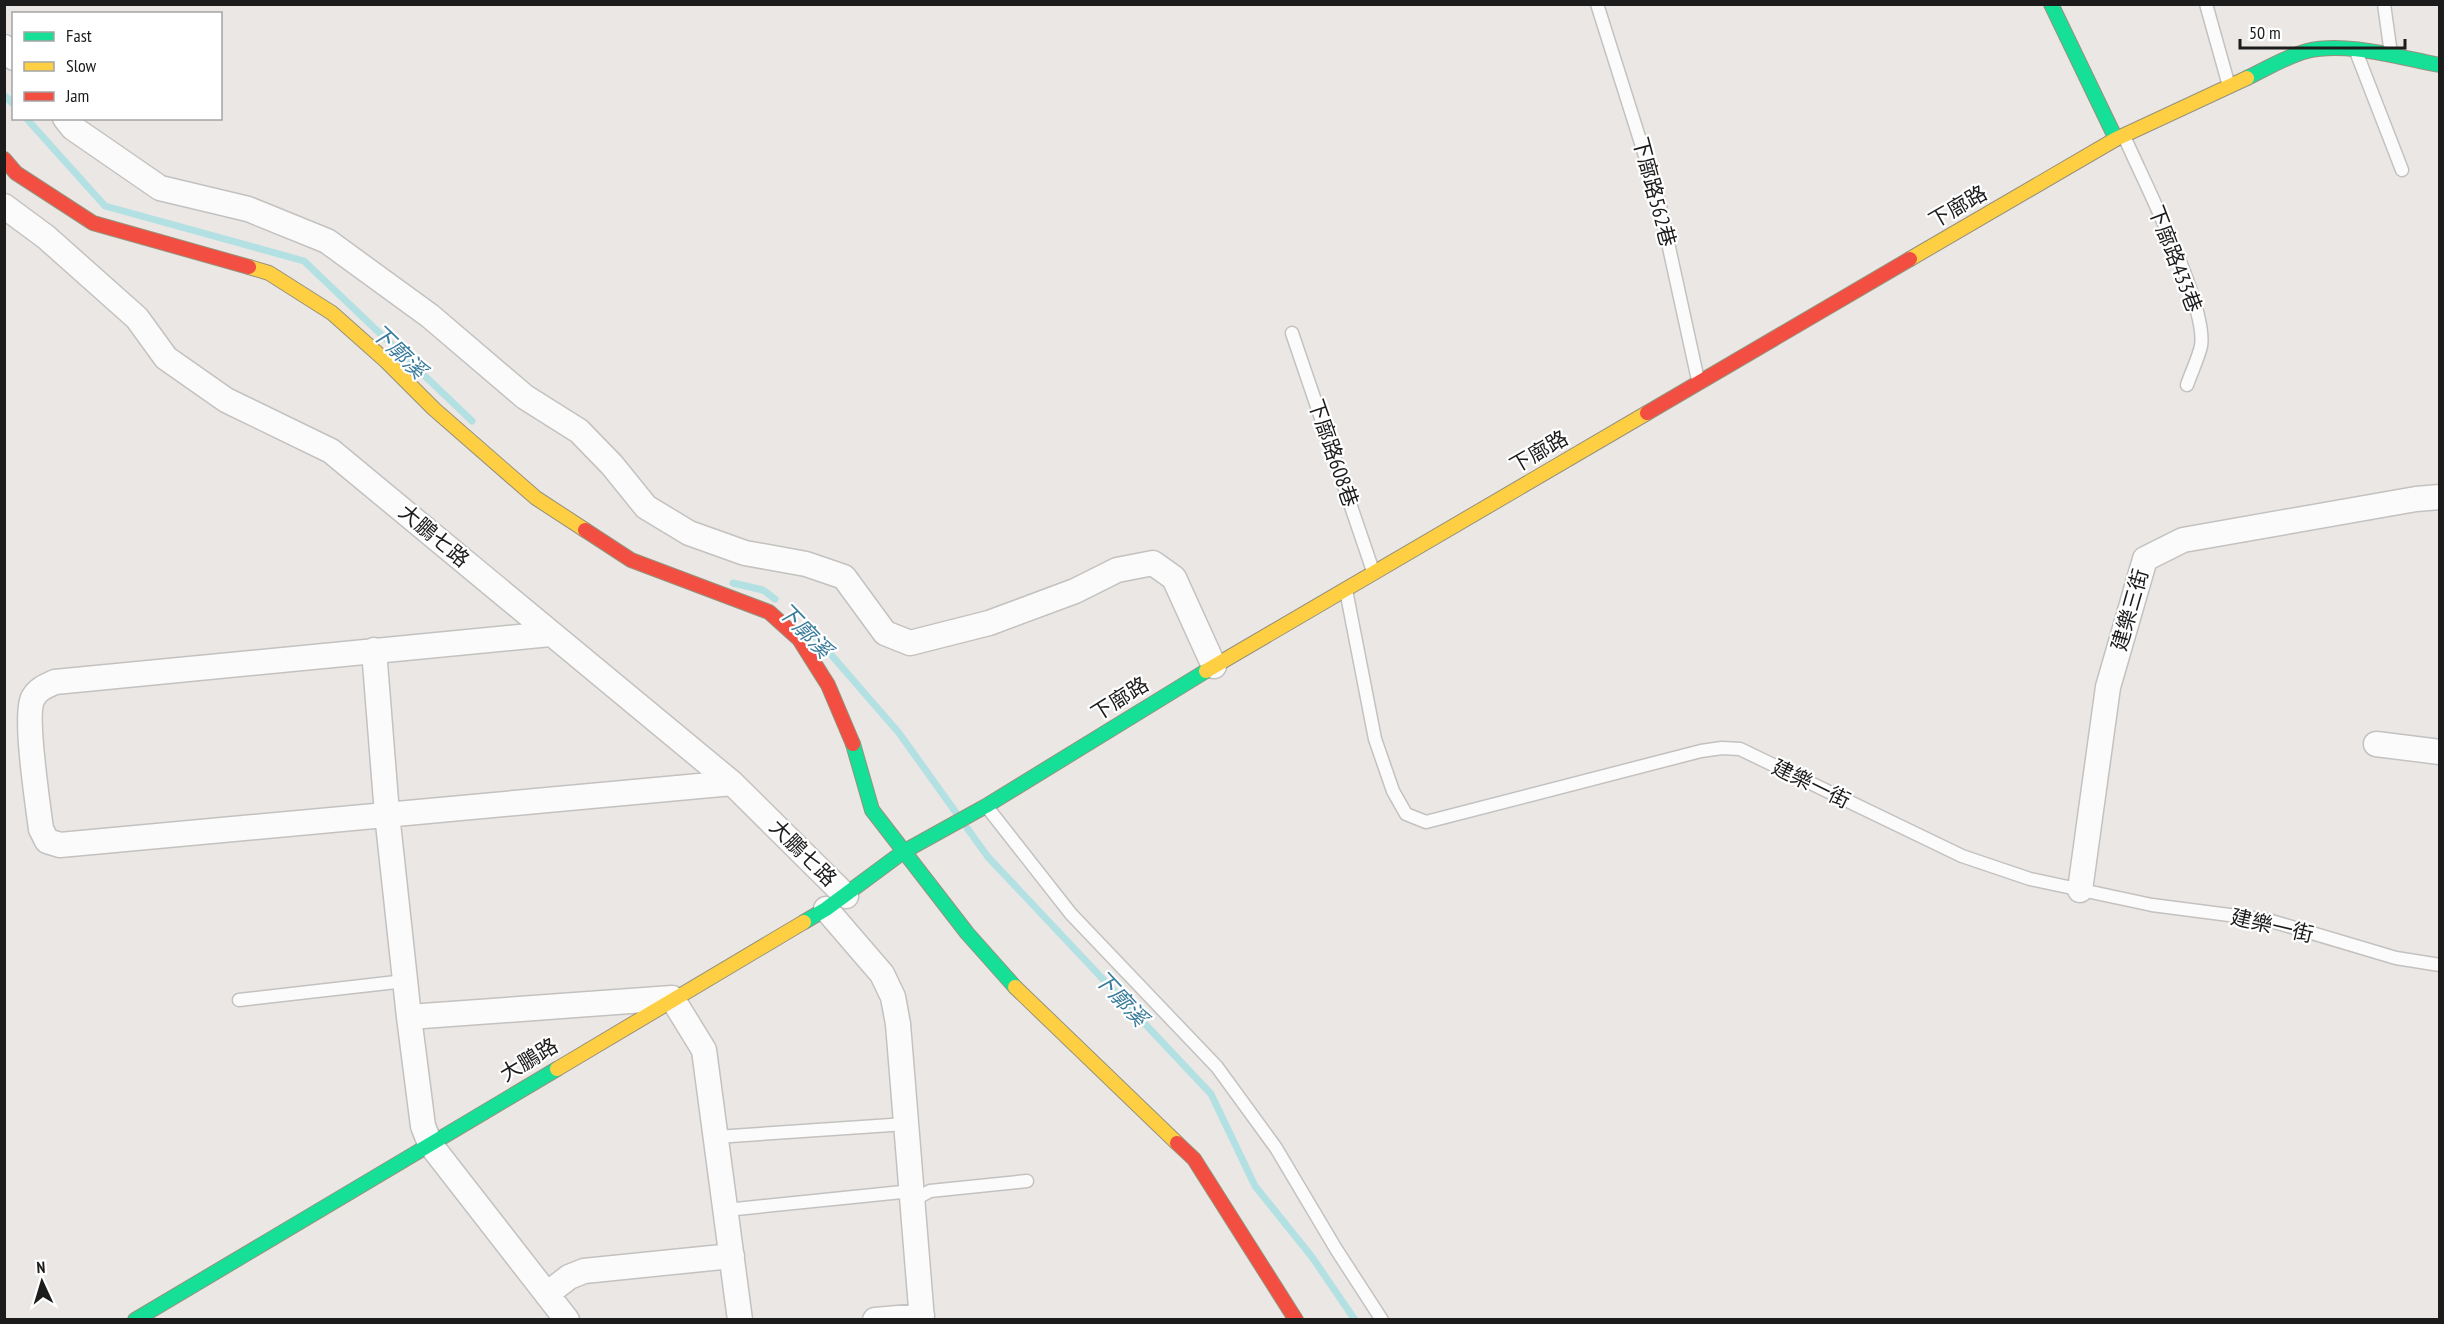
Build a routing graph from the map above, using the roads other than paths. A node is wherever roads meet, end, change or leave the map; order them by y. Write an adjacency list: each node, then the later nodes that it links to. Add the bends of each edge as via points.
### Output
1 (1597, 4): 15 (lane, 下廍路562巷, via 1658,197)
2 (2051, 4): 10 (street)
3 (2206, 4): 8 (lane)
4 (2384, 4): 6 (lane)
5 (2356, 51): 6 (street, 下廍路); 8 (street, 下廍路, via 2306,51); 12 (lane)
6 (2391, 57): 7 (street, 下廍路)
7 (2439, 65)
8 (2229, 87): 10 (street, 下廍路)
9 (67, 120): 22 (street, via 160,188 248,209 327,241 430,316 525,397 579,431 646,507 689,533 745,553 806,564 844,578 885,633 910,643 953,633 1029,609 1117,570 1153,563 1174,578)
10 (2120, 137): 15 (street, 下廍路); 16 (lane, 下廍路433巷, via 2193,299 2201,345)
11 (4, 159): 29 (street, via 15,173 93,223 269,273 332,313 536,498 631,560 769,612 800,639 828,685 853,743 872,810)
12 (2402, 170)
13 (4, 206): 20 (street, 大鵬七路, via 46,237 137,318 166,358 226,400 331,451)
14 (1292, 333): 18 (lane, 下廍路608巷)
15 (1698, 383): 18 (street, 下廍路)
16 (2187, 385)
17 (2439, 497): 30 (street, 建樂三街, via 2184,540 2145,560 2108,687)
18 (1373, 573): 19 (street, 下廍路)
19 (1346, 589): 22 (street, 下廍路); 30 (lane, 建樂一街, via 1378,750 1406,814 1426,822 1701,751 1740,749 1962,856 2030,879)
20 (550, 634): 21 (street); 25 (street, 大鵬七路)
21 (374, 650): 27 (street); 27 (street, via 55,682 40,689 32,700 30,719 41,829 47,841 60,845)
22 (1214, 666): 26 (street, 下廍路)
23 (2376, 744): 24 (street)
24 (2439, 752)
25 (732, 783): 27 (street); 31 (street, 大鵬七路)
26 (986, 806): 28 (street, 下廍路); 52 (lane, via 1071,914 1217,1067 1276,1148)
27 (387, 814): 34 (street)
28 (941, 833): 29 (street, 大鵬路)
29 (903, 852): 31 (street, 大鵬路); 51 (street, via 1026,1000 1194,1159)
30 (2080, 890): 33 (lane, 建樂一街, via 2152,905 2268,920 2396,958)
31 (846, 896): 32 (street, 大鵬路)
32 (825, 909): 35 (street, 大鵬路); 38 (street, via 882,974 893,997)
33 (2439, 965)
34 (405, 981): 36 (lane); 37 (street)
35 (672, 998): 37 (street); 39 (street, via 704,1050); 40 (street, 大鵬路)
36 (239, 1000)
37 (408, 1017): 40 (street, via 423,1126)
38 (906, 1124): 39 (lane); 42 (street)
39 (716, 1137): 43 (street)
40 (430, 1144): 45 (street); 47 (street, 大鵬路)
41 (1027, 1181): 42 (lane, via 930,1191)
42 (912, 1198): 43 (lane); 46 (street)
43 (726, 1210): 44 (street)
44 (732, 1256): 45 (street, via 584,1271); 49 (street)
45 (548, 1294): 48 (street)
46 (922, 1318): 50 (street)
47 (135, 1320)
48 (567, 1320)
49 (740, 1320)
50 (875, 1320)
51 (1296, 1320)
52 (1383, 1320)

